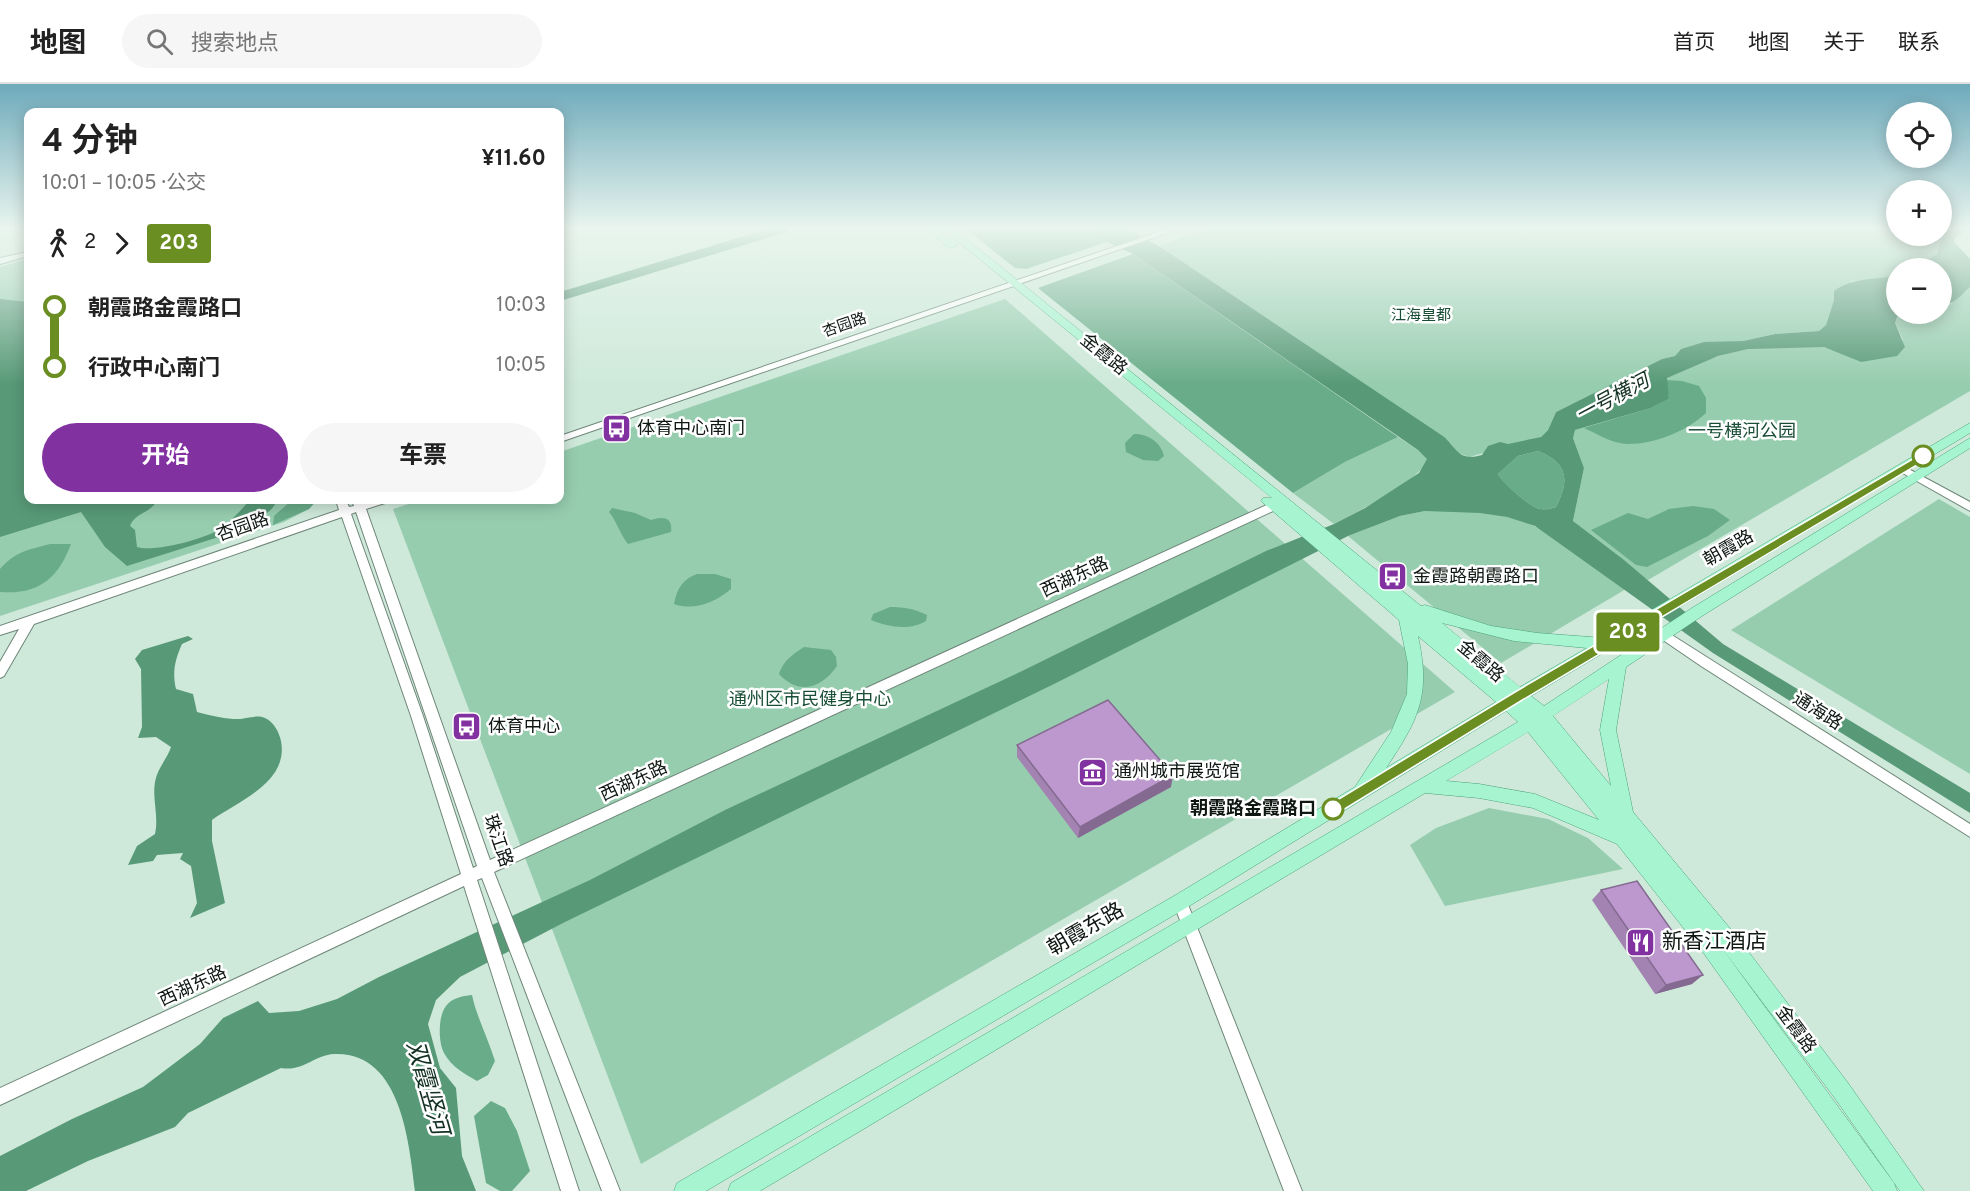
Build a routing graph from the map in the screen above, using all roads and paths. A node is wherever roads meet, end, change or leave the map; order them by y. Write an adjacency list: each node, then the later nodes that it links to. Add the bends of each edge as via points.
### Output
1 (1004, 281): 4 (main road, 金霞路)
2 (1005, 281): 4 (main road, 金霞路)
3 (1023, 281): 4 (street, 杏园路)
4 (1010, 285): 6 (street, 杏园路); 9 (main road, 金霞路)
5 (1970, 426): 8 (main road, 朝霞路)
6 (564, 438)
7 (1970, 442): 8 (main road, 朝霞路)
8 (1909, 472): 12 (street); 15 (main road, 朝霞路); 18 (main road, 朝霞路)
9 (1278, 503): 13 (main road, 金霞路, via 1311,522); 13 (main road, 金霞路, via 1294,524); 30 (street, 西湖东路)
10 (359, 504): 30 (street, 珠江路)
11 (344, 506): 16 (street, 杏园路); 31 (street, 珠江路)
12 (1970, 507)
13 (1340, 553): 14 (main road, 金霞路)
14 (1407, 609): 20 (main road, via 1508,635); 23 (main road, 金霞路); 26 (main road, via 1417,681 1394,745)
15 (1650, 619): 18 (street, 通海路); 20 (main road, 朝霞路)
16 (29, 622): 17 (street); 22 (street)
17 (5, 630): 19 (street)
18 (1667, 631): 21 (main road, 朝霞路); 28 (street, 通海路)
19 (0, 643)
20 (1607, 644): 23 (main road, 朝霞路)
21 (1619, 664): 24 (main road, 朝霞路); 27 (main road, via 1608,730)
22 (0, 673)
23 (1514, 700): 24 (main road, 金霞路); 26 (main road, 朝霞东路)
24 (1537, 719): 25 (main road); 27 (main road, 金霞路); 29 (main road, 金霞路)
25 (1421, 786): 29 (main road, via 1535,801); 33 (main road)
26 (1358, 794): 32 (main road, 朝霞东路)
27 (1627, 817): 41 (main road, 金霞路, via 1731,944)
28 (1970, 831)
29 (1623, 838): 40 (main road, 金霞路, via 1712,949)
30 (486, 870): 31 (street, 西湖东路); 36 (street, 珠江路)
31 (468, 877): 34 (street, 西湖东路); 35 (street, 珠江路)
32 (1180, 902): 33 (street); 37 (main road, 朝霞东路)
33 (1189, 924): 38 (main road); 39 (street)
34 (0, 1097)
35 (570, 1191)
36 (611, 1191)
37 (685, 1191)
38 (739, 1191)
39 (1293, 1191)
40 (1886, 1191)
41 (1913, 1191)

